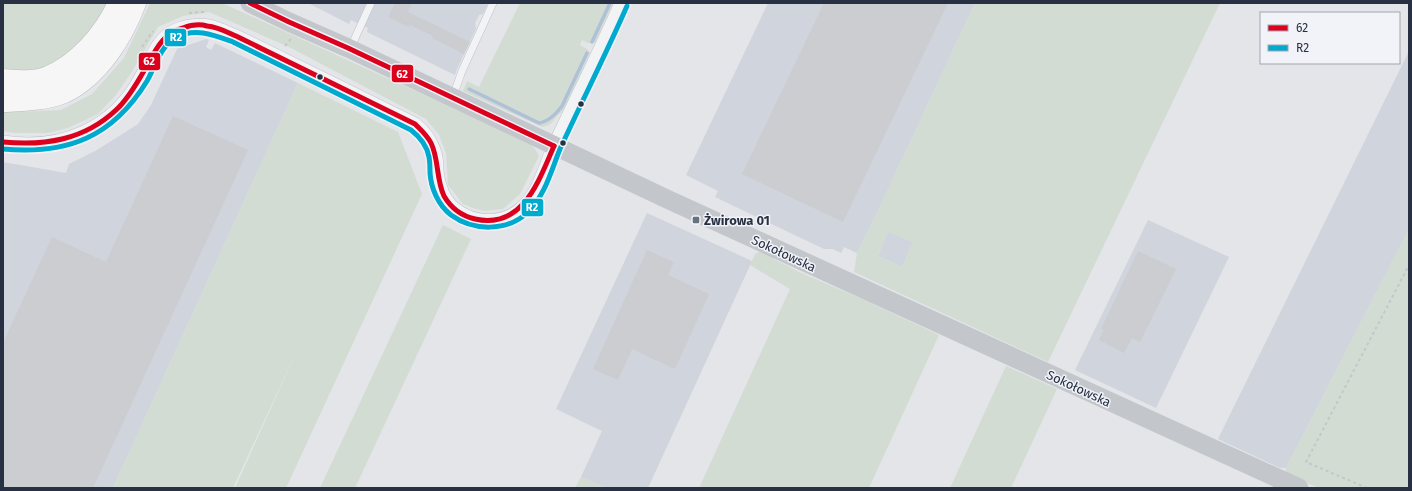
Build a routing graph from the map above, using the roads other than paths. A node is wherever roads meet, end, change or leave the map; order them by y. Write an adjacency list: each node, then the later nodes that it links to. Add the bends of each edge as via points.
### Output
1 (119, 3): 8 (highway, via 96,41 72,64 45,79 22,82)
2 (136, 3): 10 (highway, via 111,49 87,78 63,92 34,100)
3 (250, 3): 7 (street, Sokołowska)
4 (370, 3): 7 (lane)
5 (493, 3): 9 (lane)
6 (621, 3): 12 (street)
7 (350, 49): 9 (street, Sokołowska)
8 (3, 80)
9 (452, 98): 12 (street, Sokołowska)
10 (3, 101)
11 (3, 142): 12 (street, via 27,145 50,143 90,130 121,106 132,93 163,39 172,32 199,25 236,36 415,124 430,140 435,152 440,184 445,197 454,208 469,217 488,221 505,217 522,208 535,189)
12 (554, 146): 13 (street, Sokołowska)
13 (1299, 488)

